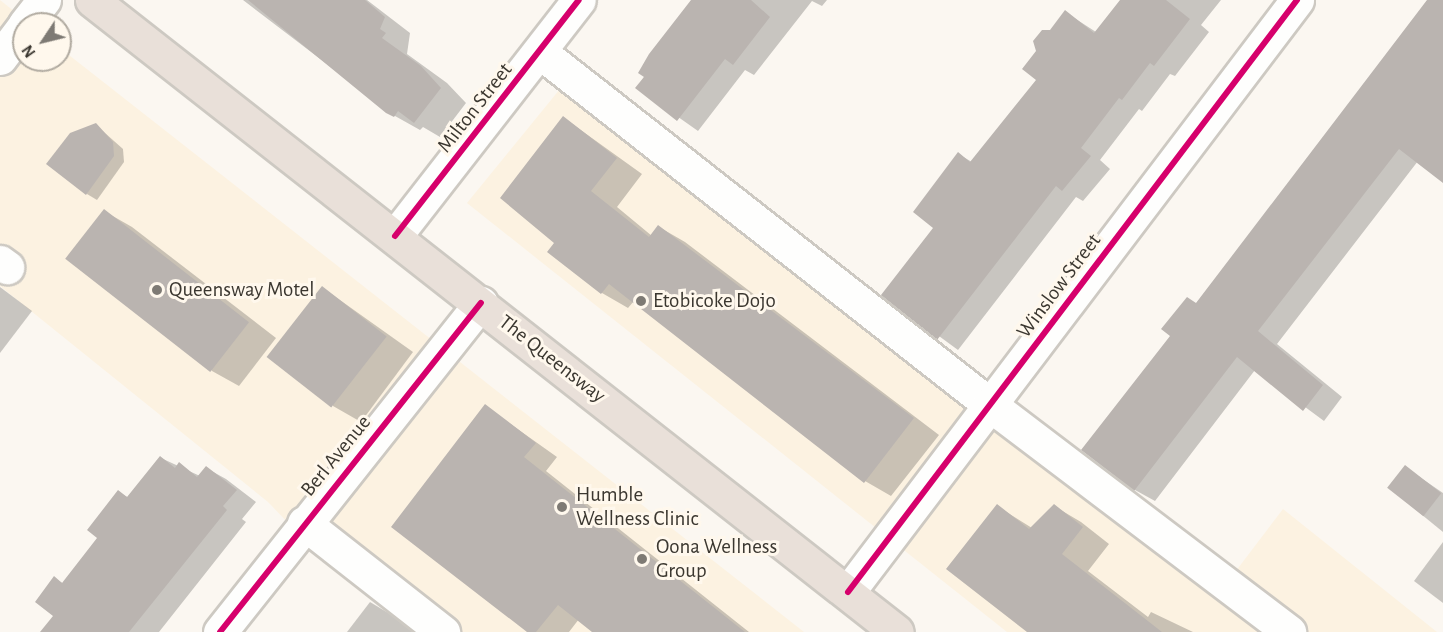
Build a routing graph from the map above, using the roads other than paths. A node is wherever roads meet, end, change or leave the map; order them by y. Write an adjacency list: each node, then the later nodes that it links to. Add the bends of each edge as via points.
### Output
1 (44, 0): 5 (street)
2 (92, 0): 9 (main road, The Queensway)
3 (579, 0): 7 (street, Milton Street)
4 (1297, 0): 11 (street, Winslow Street)
5 (35, 12)
6 (12, 42): 8 (street)
7 (540, 52): 9 (street, Milton Street); 11 (street)
8 (0, 58)
9 (395, 236): 10 (main road, The Queensway)
10 (481, 303): 12 (street, Berl Avenue); 13 (main road, The Queensway)
11 (989, 404): 13 (street, Winslow Street); 17 (street)
12 (304, 523): 14 (street, Berl Avenue); 15 (street)
13 (848, 592): 16 (main road, The Queensway)
14 (220, 632)
15 (443, 632)
16 (897, 632)
17 (1288, 632)

